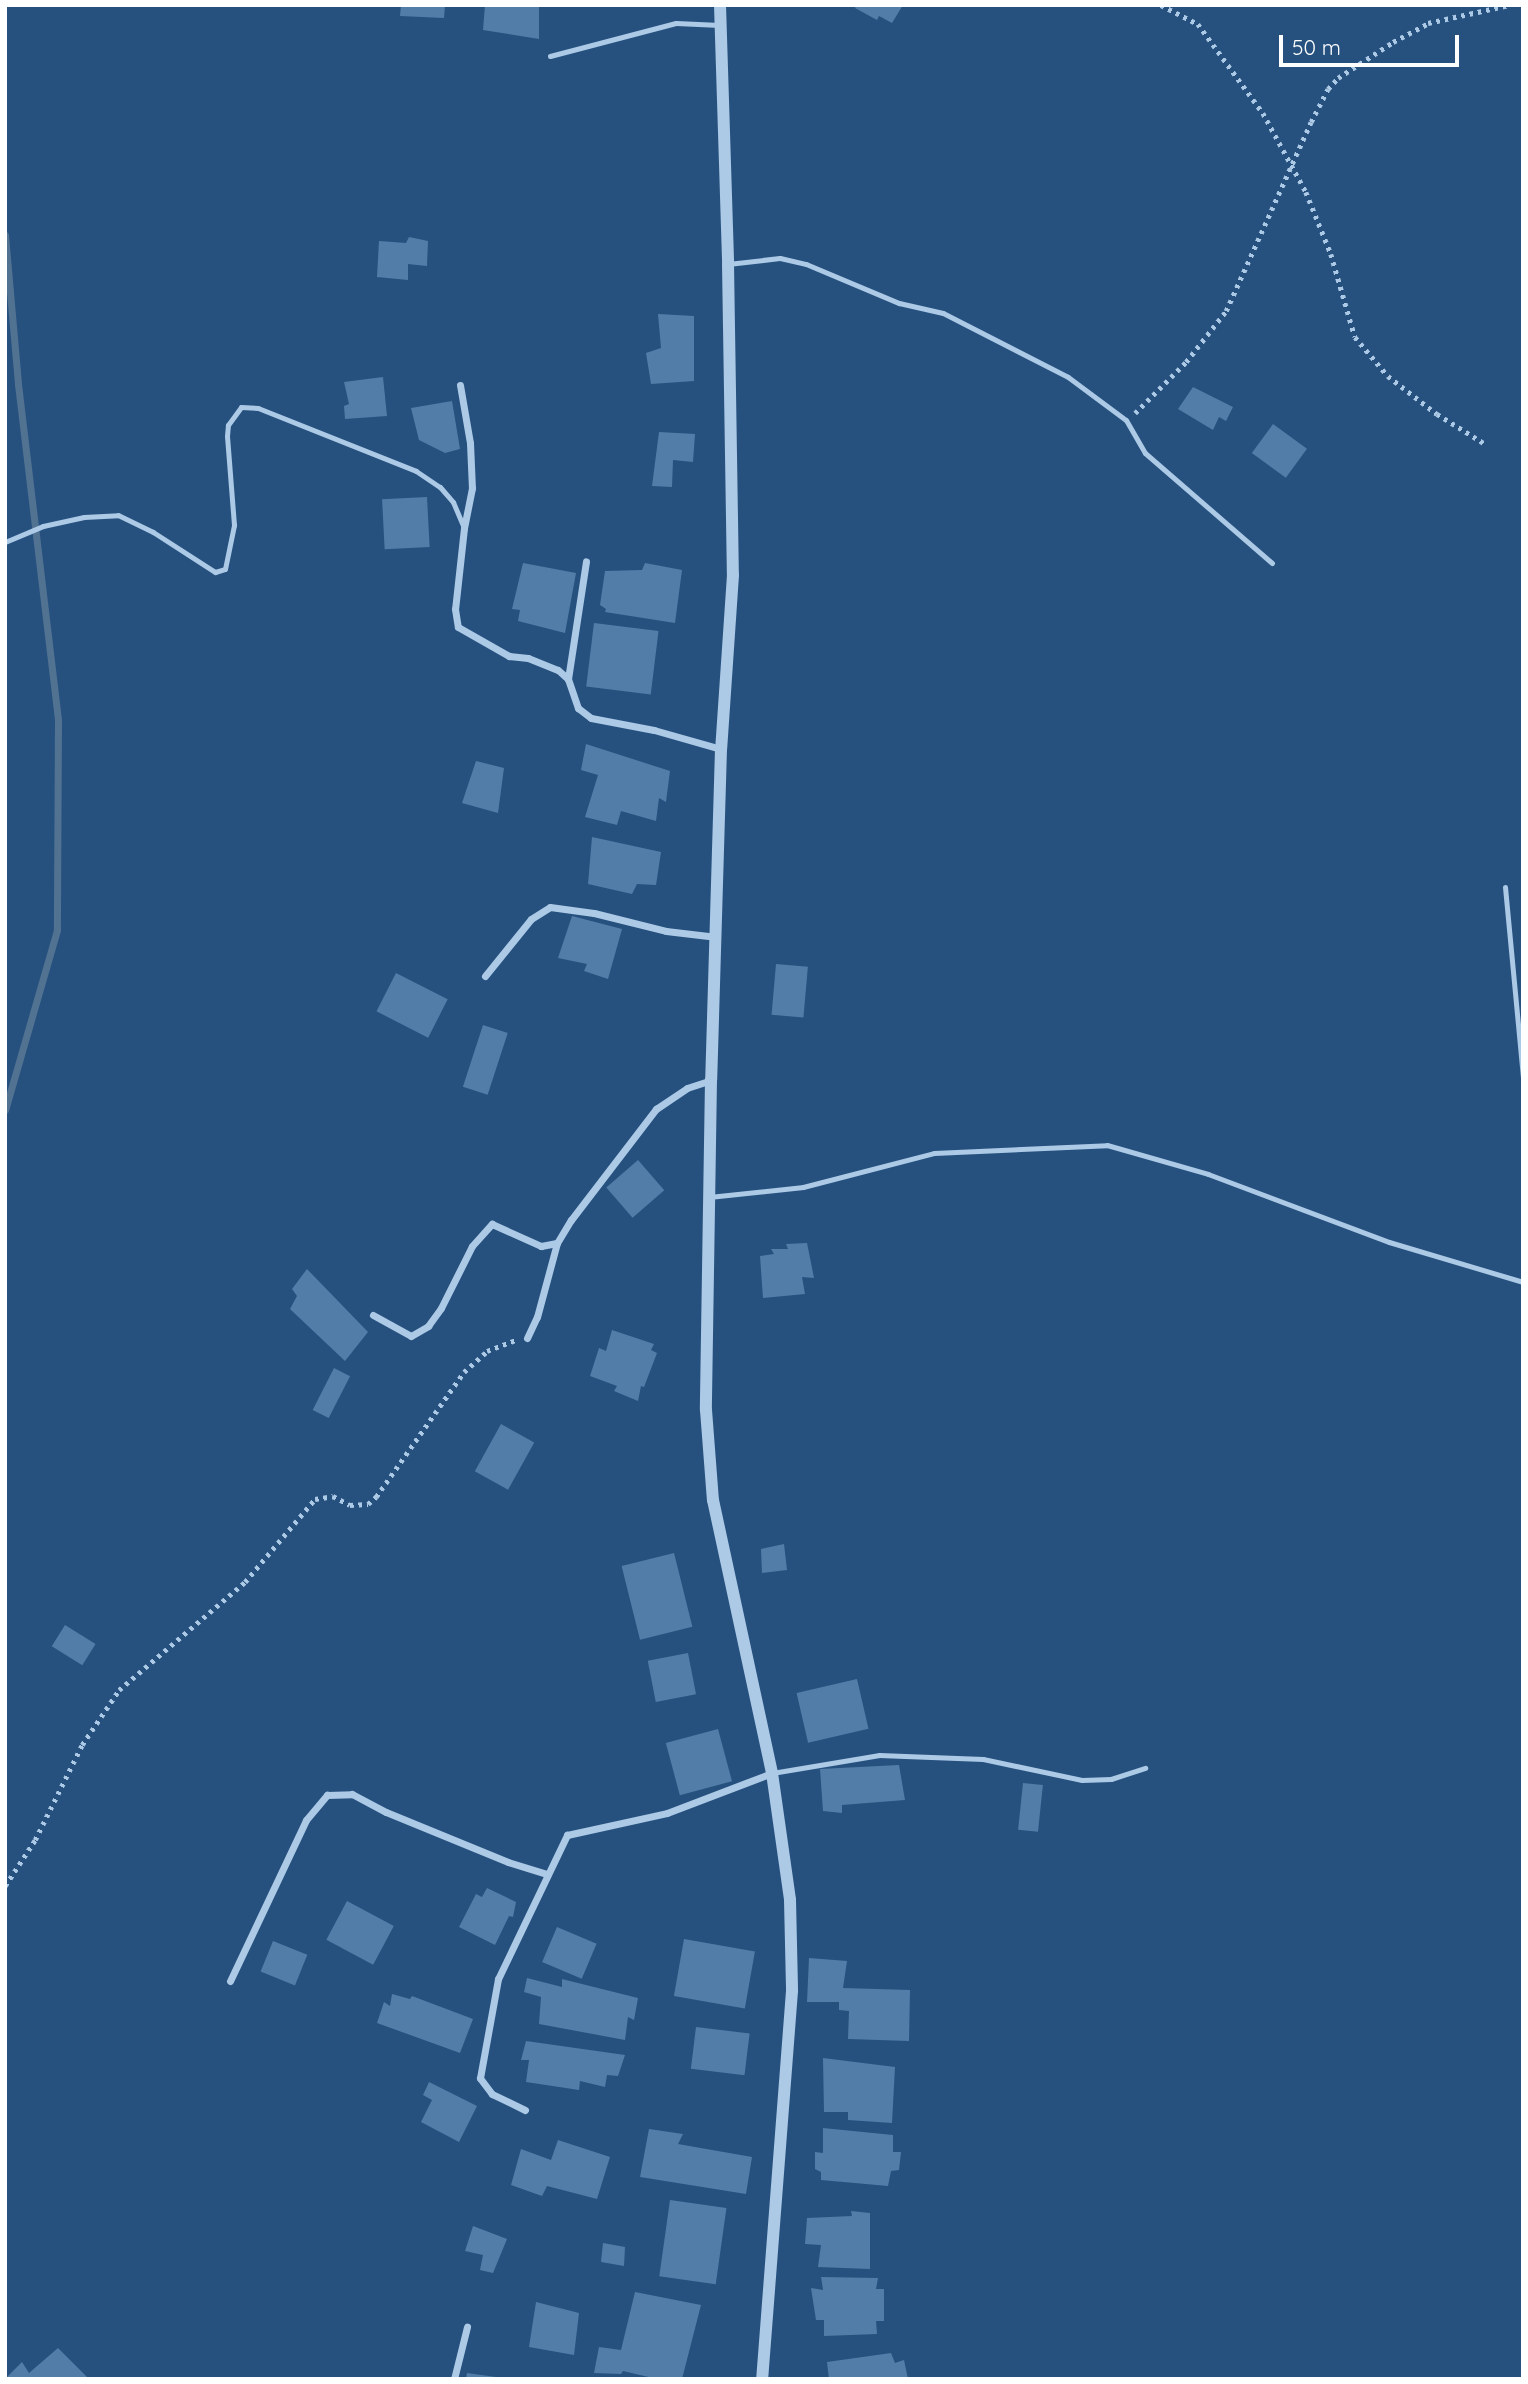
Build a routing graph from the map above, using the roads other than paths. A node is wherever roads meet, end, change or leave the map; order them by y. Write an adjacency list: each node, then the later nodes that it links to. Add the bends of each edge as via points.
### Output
1 (720, 5): 2 (street)
2 (720, 25): 3 (lane, via 676,23); 4 (street)
3 (550, 56)
4 (728, 264): 9 (lane, via 780,258 806,264 899,303 943,313 1068,377 1126,420 1145,453); 11 (street, via 733,575)
5 (460, 384): 6 (street, via 472,488)
6 (464, 528): 7 (lane, via 446,495 416,471 258,408 242,407 228,425 234,525 225,569 215,572 118,515 43,526); 10 (street, via 458,627 509,656 546,663)
7 (5, 542)
8 (586, 561): 10 (street)
9 (1272, 563)
10 (568, 679): 11 (street, via 578,708 591,718)
11 (721, 749): 13 (street)
12 (1505, 887): 15 (lane)
13 (718, 937): 14 (street, via 550,907 531,919); 16 (street)
14 (485, 976)
15 (1523, 1078)
16 (711, 1080): 17 (street); 18 (street, via 687,1088 656,1109)
17 (709, 1197): 19 (lane, via 803,1187 934,1153 1107,1144 1208,1174 1389,1242); 23 (street, via 706,1410 713,1500)
18 (557, 1243): 20 (street, via 541,1245 492,1224 472,1246 428,1326 411,1335); 21 (street)
19 (1523, 1282)
20 (373, 1314)
21 (527, 1338)
22 (1145, 1768): 23 (lane, via 1111,1779 1082,1780 983,1759 879,1755)
23 (772, 1773): 24 (street, via 667,1813 567,1835); 29 (street, via 790,1900 792,1991)
24 (547, 1874): 25 (street, via 386,1812 352,1794 327,1795 306,1820); 26 (street, via 498,1979 480,2078 492,2094)
25 (230, 1981)
26 (524, 2110)
27 (467, 2327): 28 (street)
28 (454, 2379)
29 (762, 2379)

